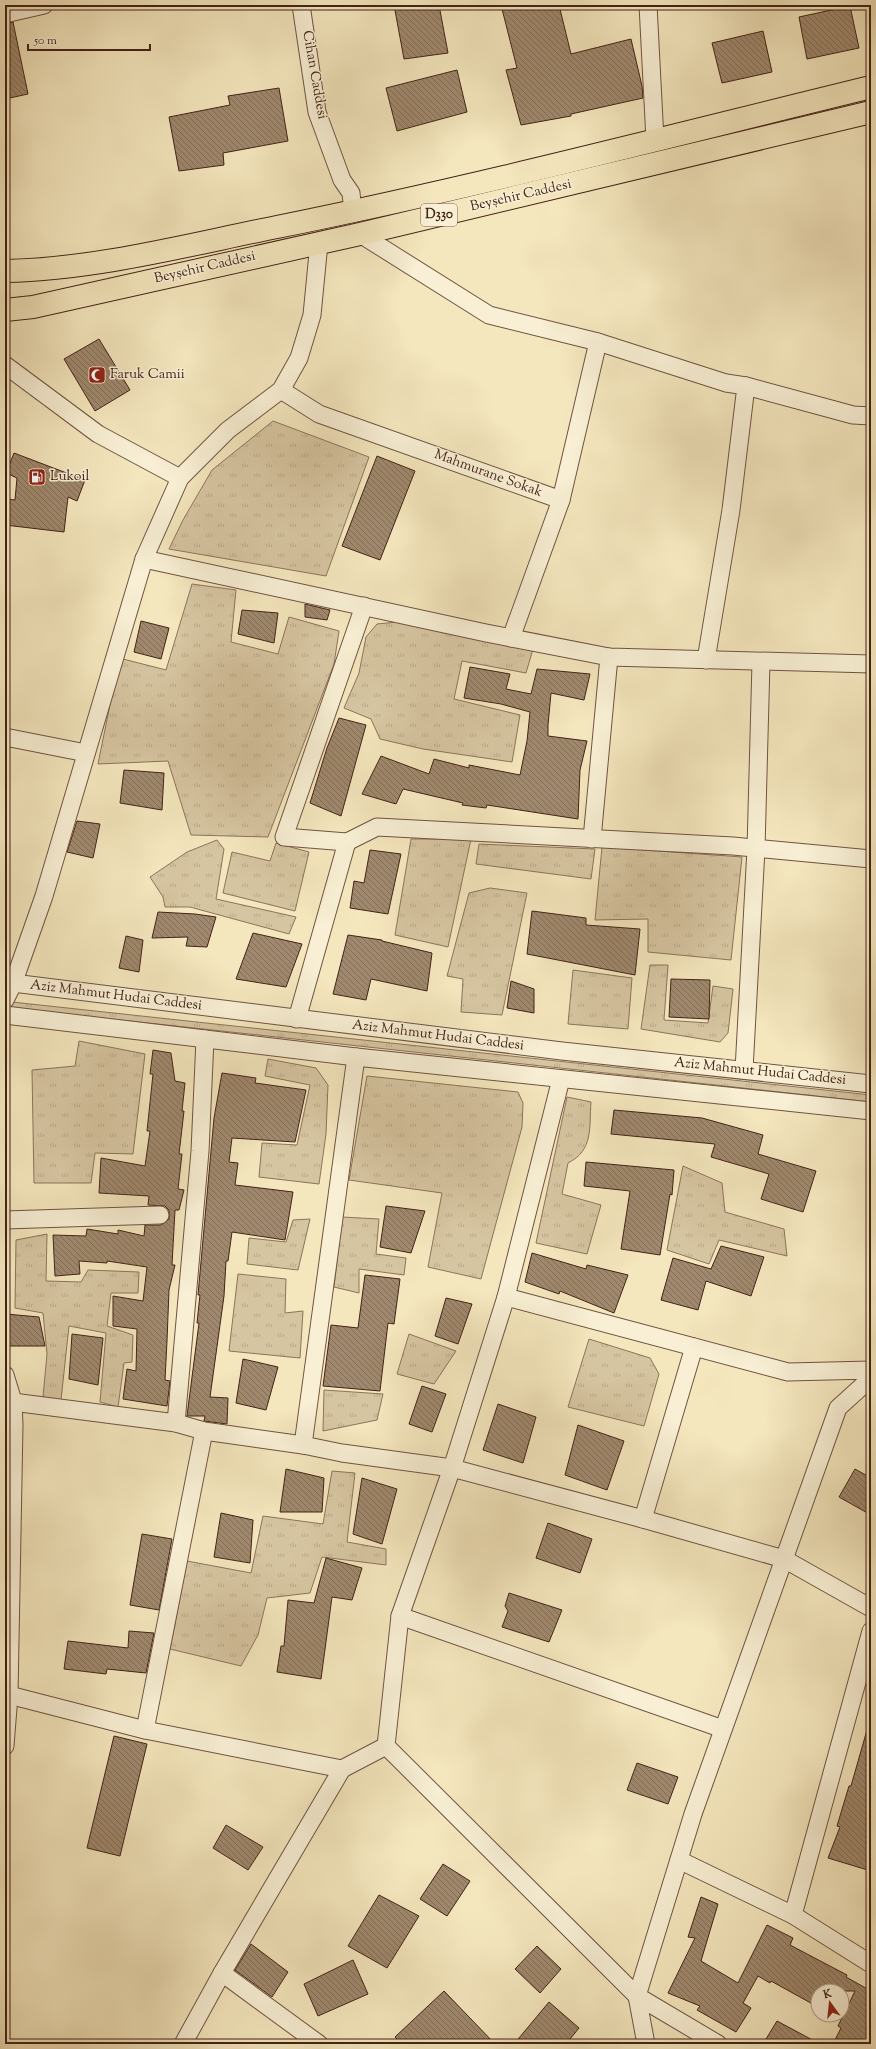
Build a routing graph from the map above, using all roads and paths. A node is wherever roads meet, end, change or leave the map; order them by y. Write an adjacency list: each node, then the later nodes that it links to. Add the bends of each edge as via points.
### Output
1 (44, 5): 4 (street)
2 (301, 5): 8 (street, Cihan Caddesi, via 317,112 342,180 351,193)
3 (648, 5): 7 (street)
4 (5, 14)
5 (871, 87): 7 (highway, Beyşehir Caddesi / D330)
6 (871, 112): 9 (highway, Beyşehir Caddesi / D330)
7 (655, 140): 8 (highway, Beyşehir Caddesi / D330)
8 (353, 212): 11 (highway, Beyşehir Caddesi / D330, via 112,261)
9 (360, 234): 10 (highway, Beyşehir Caddesi / D330); 13 (street, via 489,315)
10 (320, 243): 12 (highway, Beyşehir Caddesi / D330, via 33,307); 16 (street, via 312,315 299,358)
11 (5, 271)
12 (5, 310)
13 (598, 342): 15 (street, via 726,383); 19 (street)
14 (5, 365): 18 (street, via 98,434)
15 (746, 386): 17 (street, via 853,415); 24 (street, via 731,510)
16 (281, 390): 18 (street, via 228,430); 19 (street, Mahmurane Sokak, via 319,414)
17 (871, 416)
18 (180, 478): 20 (street)
19 (561, 500): 22 (street, Mahmurane Sokak)
20 (144, 559): 21 (street); 28 (street)
21 (364, 606): 22 (street); 30 (street, via 284,837)
22 (511, 638): 23 (street)
23 (609, 657): 24 (street); 29 (street)
24 (706, 660): 25 (street)
25 (761, 662): 26 (street); 31 (street)
26 (871, 664)
27 (5, 737): 28 (street)
28 (86, 753): 33 (street, via 44,896)
29 (592, 839): 30 (street, via 377,827); 31 (street)
30 (347, 842): 36 (street)
31 (756, 848): 32 (street); 39 (street)
32 (871, 859)
33 (9, 983): 34 (street); 36 (street, Aziz Mahmut Hudai Caddesi)
34 (5, 1000)
35 (5, 1015): 37 (street, Aziz Mahmut Hudai Caddesi)
36 (297, 1019): 39 (street, Aziz Mahmut Hudai Caddesi)
37 (205, 1039): 38 (street, Aziz Mahmut Hudai Caddesi); 51 (street, via 200,1151)
38 (356, 1057): 40 (street, Aziz Mahmut Hudai Caddesi); 53 (street)
39 (744, 1070): 41 (street, Aziz Mahmut Hudai Caddesi)
40 (561, 1079): 42 (street, Aziz Mahmut Hudai Caddesi); 45 (street)
41 (871, 1084)
42 (871, 1111)
43 (160, 1215): 44 (street)
44 (5, 1220)
45 (506, 1297): 46 (street); 54 (street)
46 (694, 1347): 47 (street, via 788,1372); 55 (street)
47 (871, 1370)
48 (5, 1375): 50 (street)
49 (871, 1378): 56 (street, via 838,1408)
50 (9, 1401): 51 (street); 61 (street, via 14,1425)
51 (176, 1423): 52 (street)
52 (204, 1431): 53 (street); 63 (street)
53 (303, 1445): 54 (street)
54 (452, 1468): 55 (street); 58 (street)
55 (643, 1519): 56 (street)
56 (784, 1559): 57 (street); 62 (street)
57 (871, 1608)
58 (400, 1616): 62 (street); 65 (street)
59 (871, 1631): 60 (street)
60 (865, 1674): 68 (street)
61 (9, 1695): 63 (street); 64 (street)
62 (723, 1729): 67 (street)
63 (145, 1730): 66 (street)
64 (5, 1741)
65 (386, 1746): 66 (street); 71 (street)
66 (342, 1769): 70 (street)
67 (679, 1860): 68 (street); 71 (street)
68 (793, 1915): 69 (street)
69 (871, 1964)
70 (222, 1973): 72 (street); 73 (street)
71 (637, 1996): 74 (street); 75 (street)
72 (183, 2044)
73 (319, 2044)
74 (646, 2044)
75 (718, 2044)

